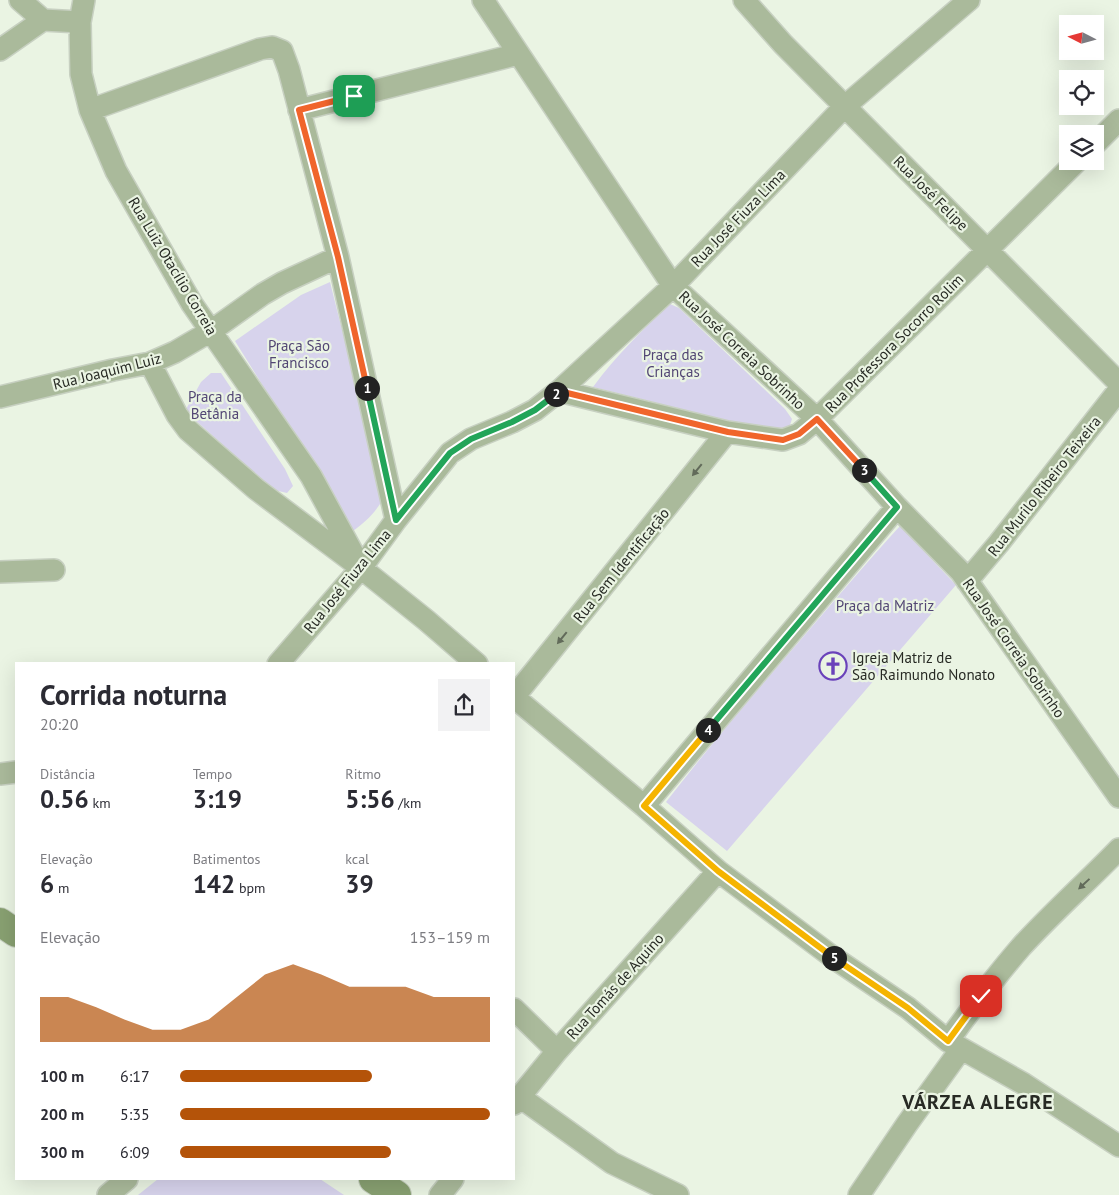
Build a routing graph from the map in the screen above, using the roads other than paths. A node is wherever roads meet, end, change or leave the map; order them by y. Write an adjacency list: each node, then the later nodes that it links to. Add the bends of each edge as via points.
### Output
1 (20, 0): 6 (street)
2 (84, 0): 7 (street, Rua Luiz Otacílio Correia)
3 (483, 0): 9 (street, Rua José Correia Sobrinho)
4 (744, 0): 10 (street, Rua José Felipe)
5 (969, 0): 10 (street, Rua José Fiuza Lima)
6 (43, 20): 7 (street); 8 (street)
7 (80, 22): 11 (street, Rua Luiz Otacílio Correia, via 81,74)
8 (0, 50)
9 (518, 54): 12 (street); 18 (street, Rua José Correia Sobrinho)
10 (844, 106): 16 (street, Rua José Felipe); 18 (street, Rua José Fiuza Lima)
11 (90, 110): 12 (street, via 260,48 272,47 282,51); 19 (street, Rua Luiz Otacílio Correia, via 116,171 192,304)
12 (299, 110): 17 (street)
13 (1119, 120): 14 (street)
14 (1104, 135)
15 (1068, 170): 16 (street, Rua Professora Socorro Rolim)
16 (988, 250): 21 (street, Rua José Felipe); 25 (street, Rua Professora Socorro Rolim)
17 (338, 257): 19 (street, Rua Joaquim Luiz, via 262,294); 28 (street)
18 (673, 286): 23 (street, Rua José Fiuza Lima); 25 (street, Rua José Correia Sobrinho)
19 (211, 331): 20 (street, Rua Joaquim Luiz); 29 (street, Rua Luiz Otacílio Correia, via 311,476)
20 (150, 363): 24 (street, Rua Joaquim Luiz); 29 (street, via 188,430 256,488)
21 (1119, 384)
22 (1119, 390): 32 (street, Rua Murilo Ribeiro Teixeira)
23 (559, 391): 26 (street, Rua Professora Socorro Rolim); 28 (street, Rua José Fiuza Lima, via 535,410 471,439 450,453)
24 (0, 398)
25 (817, 419): 26 (street, Rua Professora Socorro Rolim, via 799,434 783,440); 27 (street, Rua José Correia Sobrinho)
26 (728, 432): 35 (street, Rua Sem Identificação, one-way to 35)
27 (897, 507): 32 (street, Rua José Correia Sobrinho); 40 (street)
28 (396, 520): 29 (street, Rua José Fiuza Lima)
29 (362, 568): 33 (street, Rua José Fiuza Lima); 34 (street, Rua Luiz Otacílio Correia)
30 (54, 570): 31 (street)
31 (0, 572)
32 (967, 581): 39 (street, Rua José Correia Sobrinho)
33 (280, 662)
34 (474, 662)
35 (515, 696)
36 (515, 698): 40 (street)
37 (15, 772): 38 (street)
38 (0, 774)
39 (1119, 797)
40 (644, 806): 42 (street)
41 (1119, 849): 46 (street, one-way to 46, via 1020,948 981,996)
42 (718, 871): 46 (street); 47 (street, Rua Tomás de Aquino)
43 (0, 922): 44 (main road)
44 (15, 932)
45 (515, 1010): 47 (street)
46 (954, 1045): 49 (street, via 1024,1084); 57 (street, via 907,1124)
47 (557, 1051): 48 (street, Rua Tomás de Aquino)
48 (517, 1100): 56 (street, via 612,1163)
49 (1119, 1146)
50 (126, 1180): 53 (street)
51 (374, 1180): 54 (main road)
52 (452, 1180): 55 (street)
53 (108, 1195)
54 (397, 1195)
55 (440, 1195)
56 (678, 1195)
57 (859, 1195)

